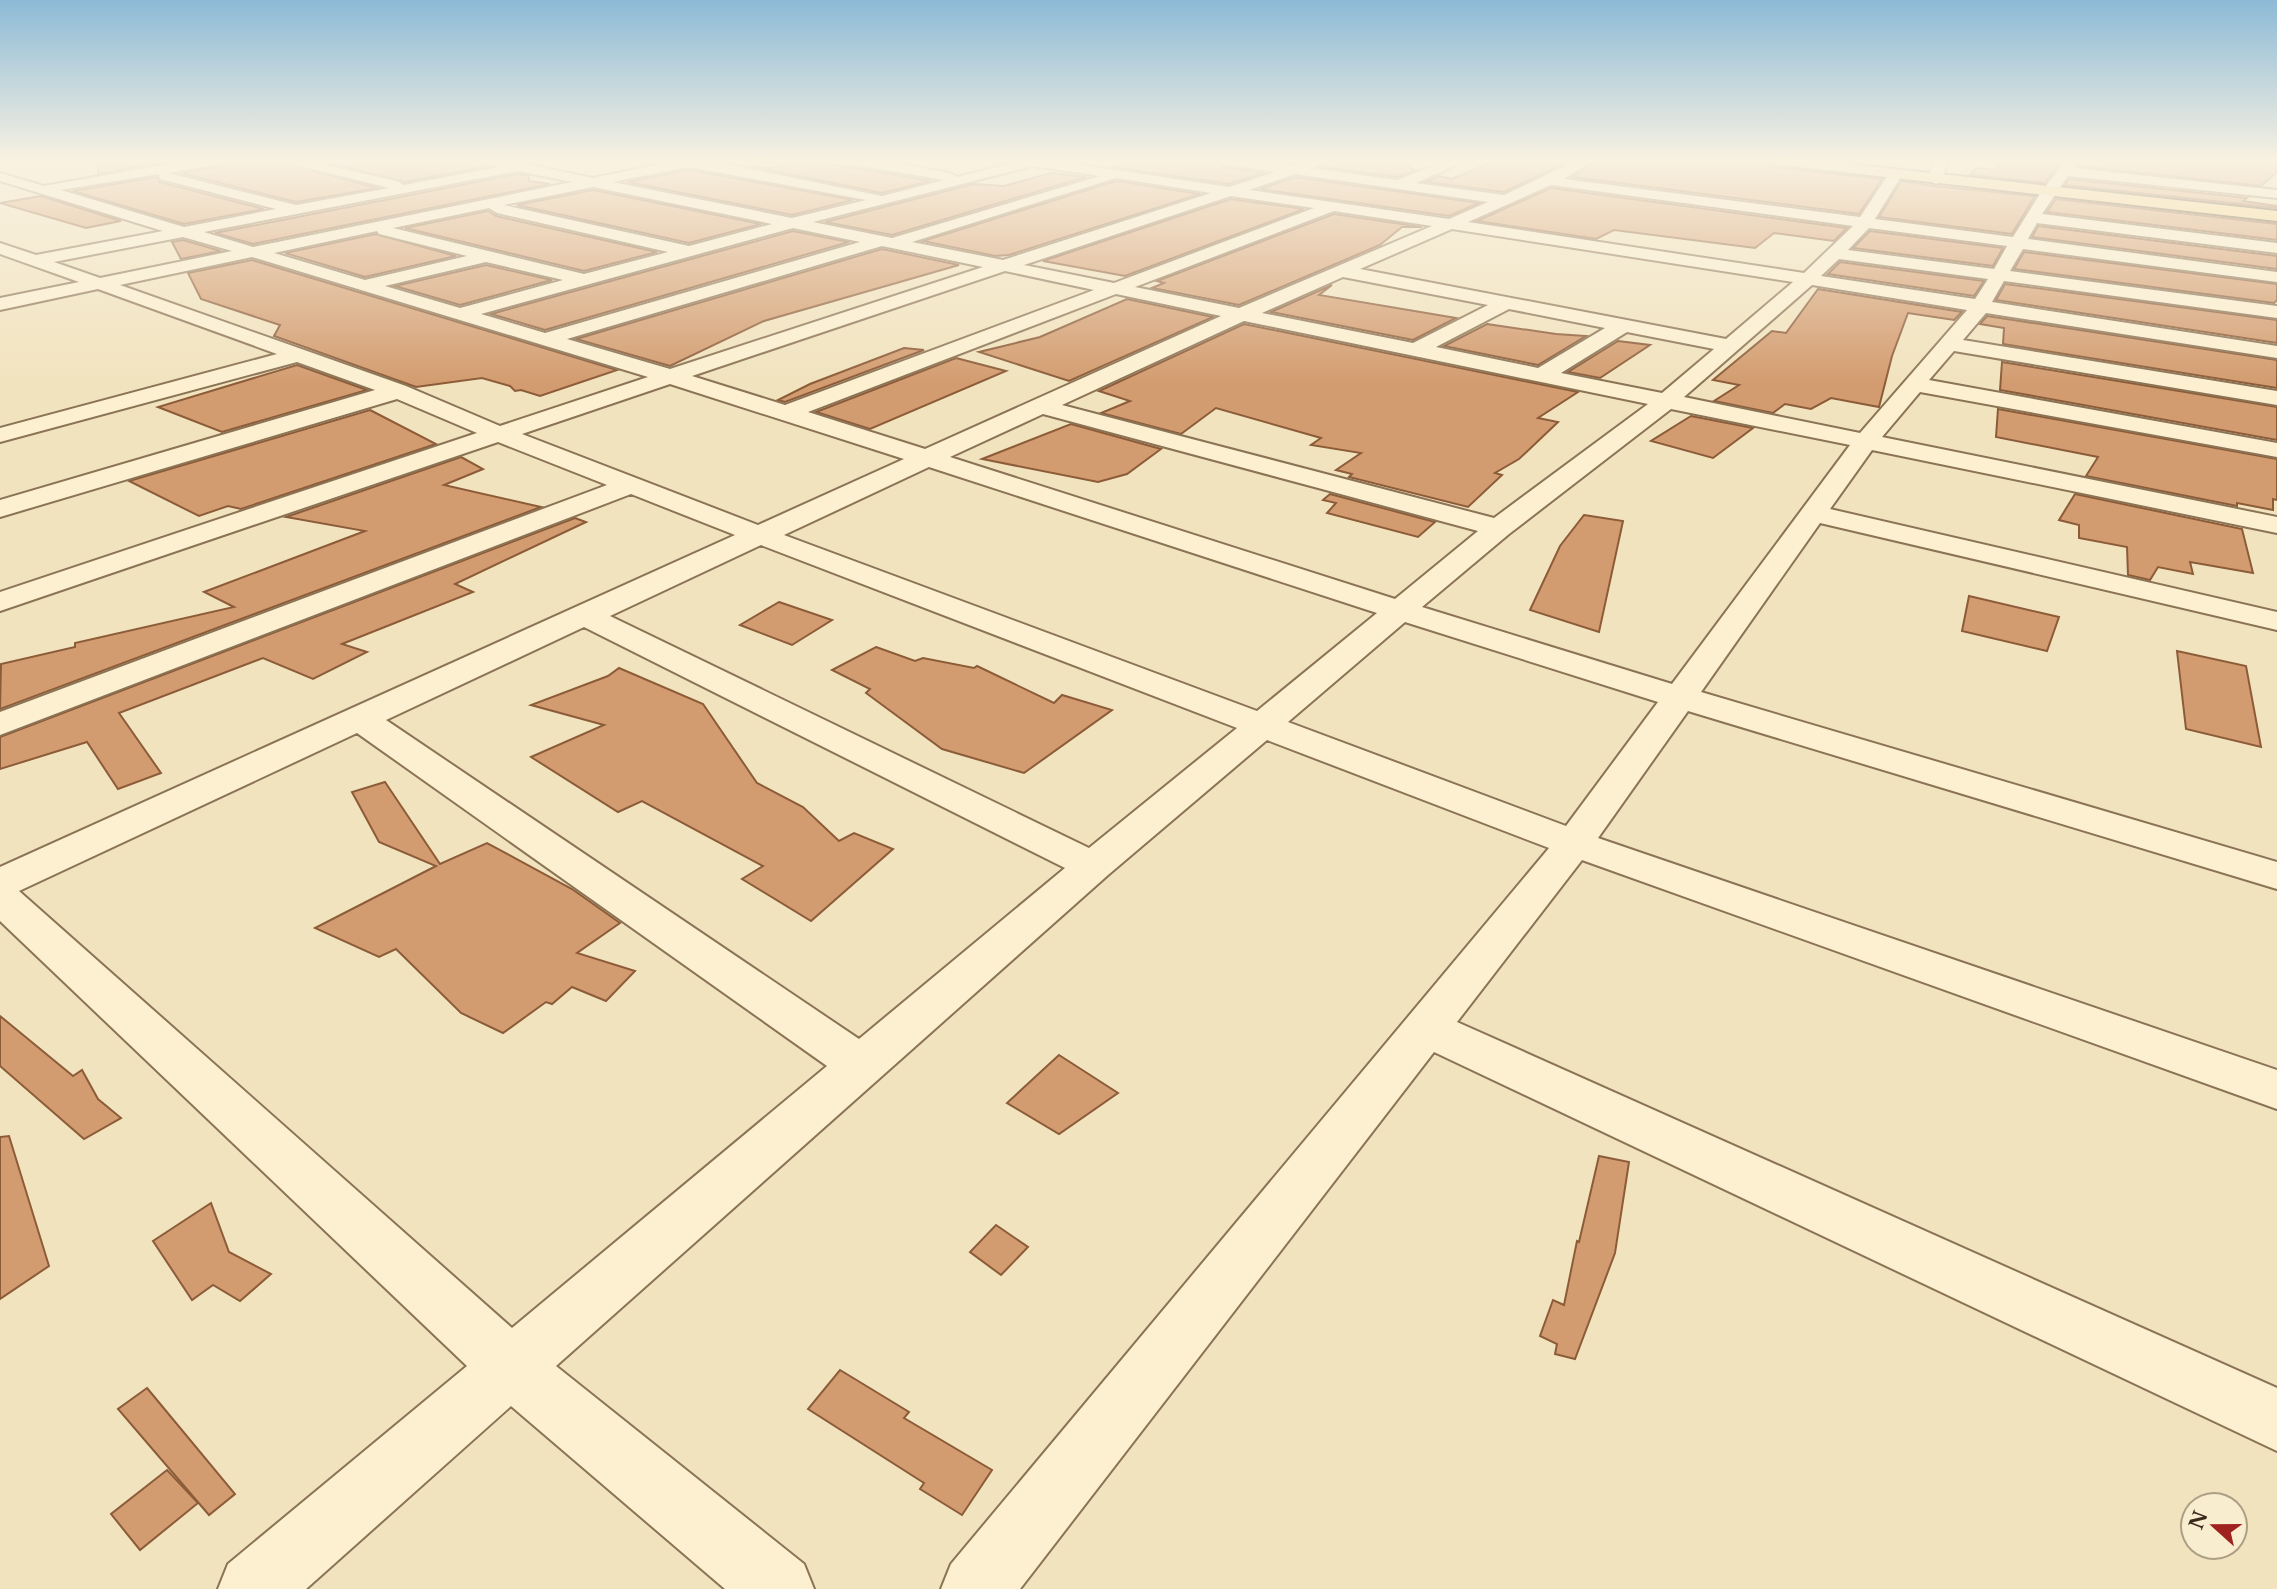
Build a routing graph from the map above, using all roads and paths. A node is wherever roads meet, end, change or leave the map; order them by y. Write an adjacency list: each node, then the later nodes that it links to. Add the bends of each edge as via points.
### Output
1 (179, 234): 26 (street)
2 (189, 234): 24 (street)
3 (349, 234): 24 (street)
4 (396, 234): 25 (street)
5 (615, 234): 23 (street)
6 (752, 234): 23 (street)
7 (855, 234): 17 (street)
8 (912, 234): 17 (street)
9 (1101, 234): 27 (street)
10 (1260, 234): 37 (street)
11 (1428, 234): 29 (street)
12 (1516, 234): 34 (street)
13 (1850, 234): 21 (street)
14 (1942, 234): 18 (street)
15 (2023, 234): 18 (street)
16 (2166, 234): 19 (street)
17 (888, 241): 27 (street); 46 (street)
18 (2017, 244): 30 (street); 31 (street)
19 (2255, 245): 22 (street); 30 (street)
20 (0, 248): 26 (street)
21 (1830, 248): 31 (street); 34 (street)
22 (2277, 248)
23 (690, 251): 33 (street)
24 (257, 252): 35 (street); 36 (street)
25 (487, 256): 33 (street); 36 (street)
26 (34, 260): 28 (street); 35 (street)
27 (1008, 265): 37 (street); 52 (street)
28 (0, 267)
29 (1342, 271): 38 (street); 44 (street)
30 (2247, 274): 32 (street); 41 (street)
31 (2000, 275): 40 (street); 41 (street)
32 (2277, 277)
33 (584, 280): 43 (street)
34 (1807, 280): 40 (street); 48 (street)
35 (99, 284): 39 (street); 51 (street)
36 (363, 285): 43 (street)
37 (1119, 289): 44 (street); 59 (street)
38 (1506, 303): 45 (street); 49 (street)
39 (0, 304)
40 (1980, 307): 47 (street); 50 (street)
41 (2242, 307): 42 (street)
42 (2277, 312)
43 (459, 314): 46 (street)
44 (1242, 314): 49 (street); 58 (street)
45 (1624, 325): 48 (street); 53 (street)
46 (545, 339): 52 (street)
47 (1950, 344): 54 (street); 56 (street)
48 (1730, 345): 57 (street)
49 (1415, 350): 53 (street)
50 (2277, 352)
51 (299, 355): 55 (street); 61 (street)
52 (671, 376): 59 (street); 60 (street)
53 (1541, 376): 57 (street)
54 (1915, 384): 62 (street); 63 (street)
55 (398, 391): 60 (street); 66 (street)
56 (2277, 398)
57 (1665, 402): 62 (street); 69 (street)
58 (1043, 407): 64 (street); 69 (street)
59 (787, 412): 64 (street)
60 (499, 434): 65 (street); 71 (street)
61 (0, 435)
62 (1864, 443): 67 (street); 68 (street)
63 (2277, 450)
64 (927, 458): 70 (street); 72 (street)
65 (631, 485): 70 (street); 77 (street)
66 (0, 509)
67 (1813, 513): 74 (street); 75 (street)
68 (2277, 525)
69 (1499, 528): 72 (street)
70 (759, 535): 73 (street); 78 (street)
71 (0, 601)
72 (1399, 611): 75 (street); 78 (street)
73 (584, 615): 76 (street); 80 (street)
74 (2277, 621)
75 (1677, 699): 79 (street); 81 (street)
76 (359, 718): 82 (street); 85 (street)
77 (0, 724)
78 (1262, 724): 79 (street); 80 (street)
79 (1574, 843): 84 (street); 86 (street)
80 (1093, 866): 85 (street)
81 (2277, 876)
82 (0, 883)
83 (0, 897): 87 (street)
84 (1426, 1027): 88 (street); 91 (street)
85 (861, 1065): 87 (street)
86 (2277, 1090)
87 (510, 1366): 89 (street); 90 (street)
88 (2277, 1420)
89 (253, 1589)
90 (779, 1589)
91 (976, 1589)

